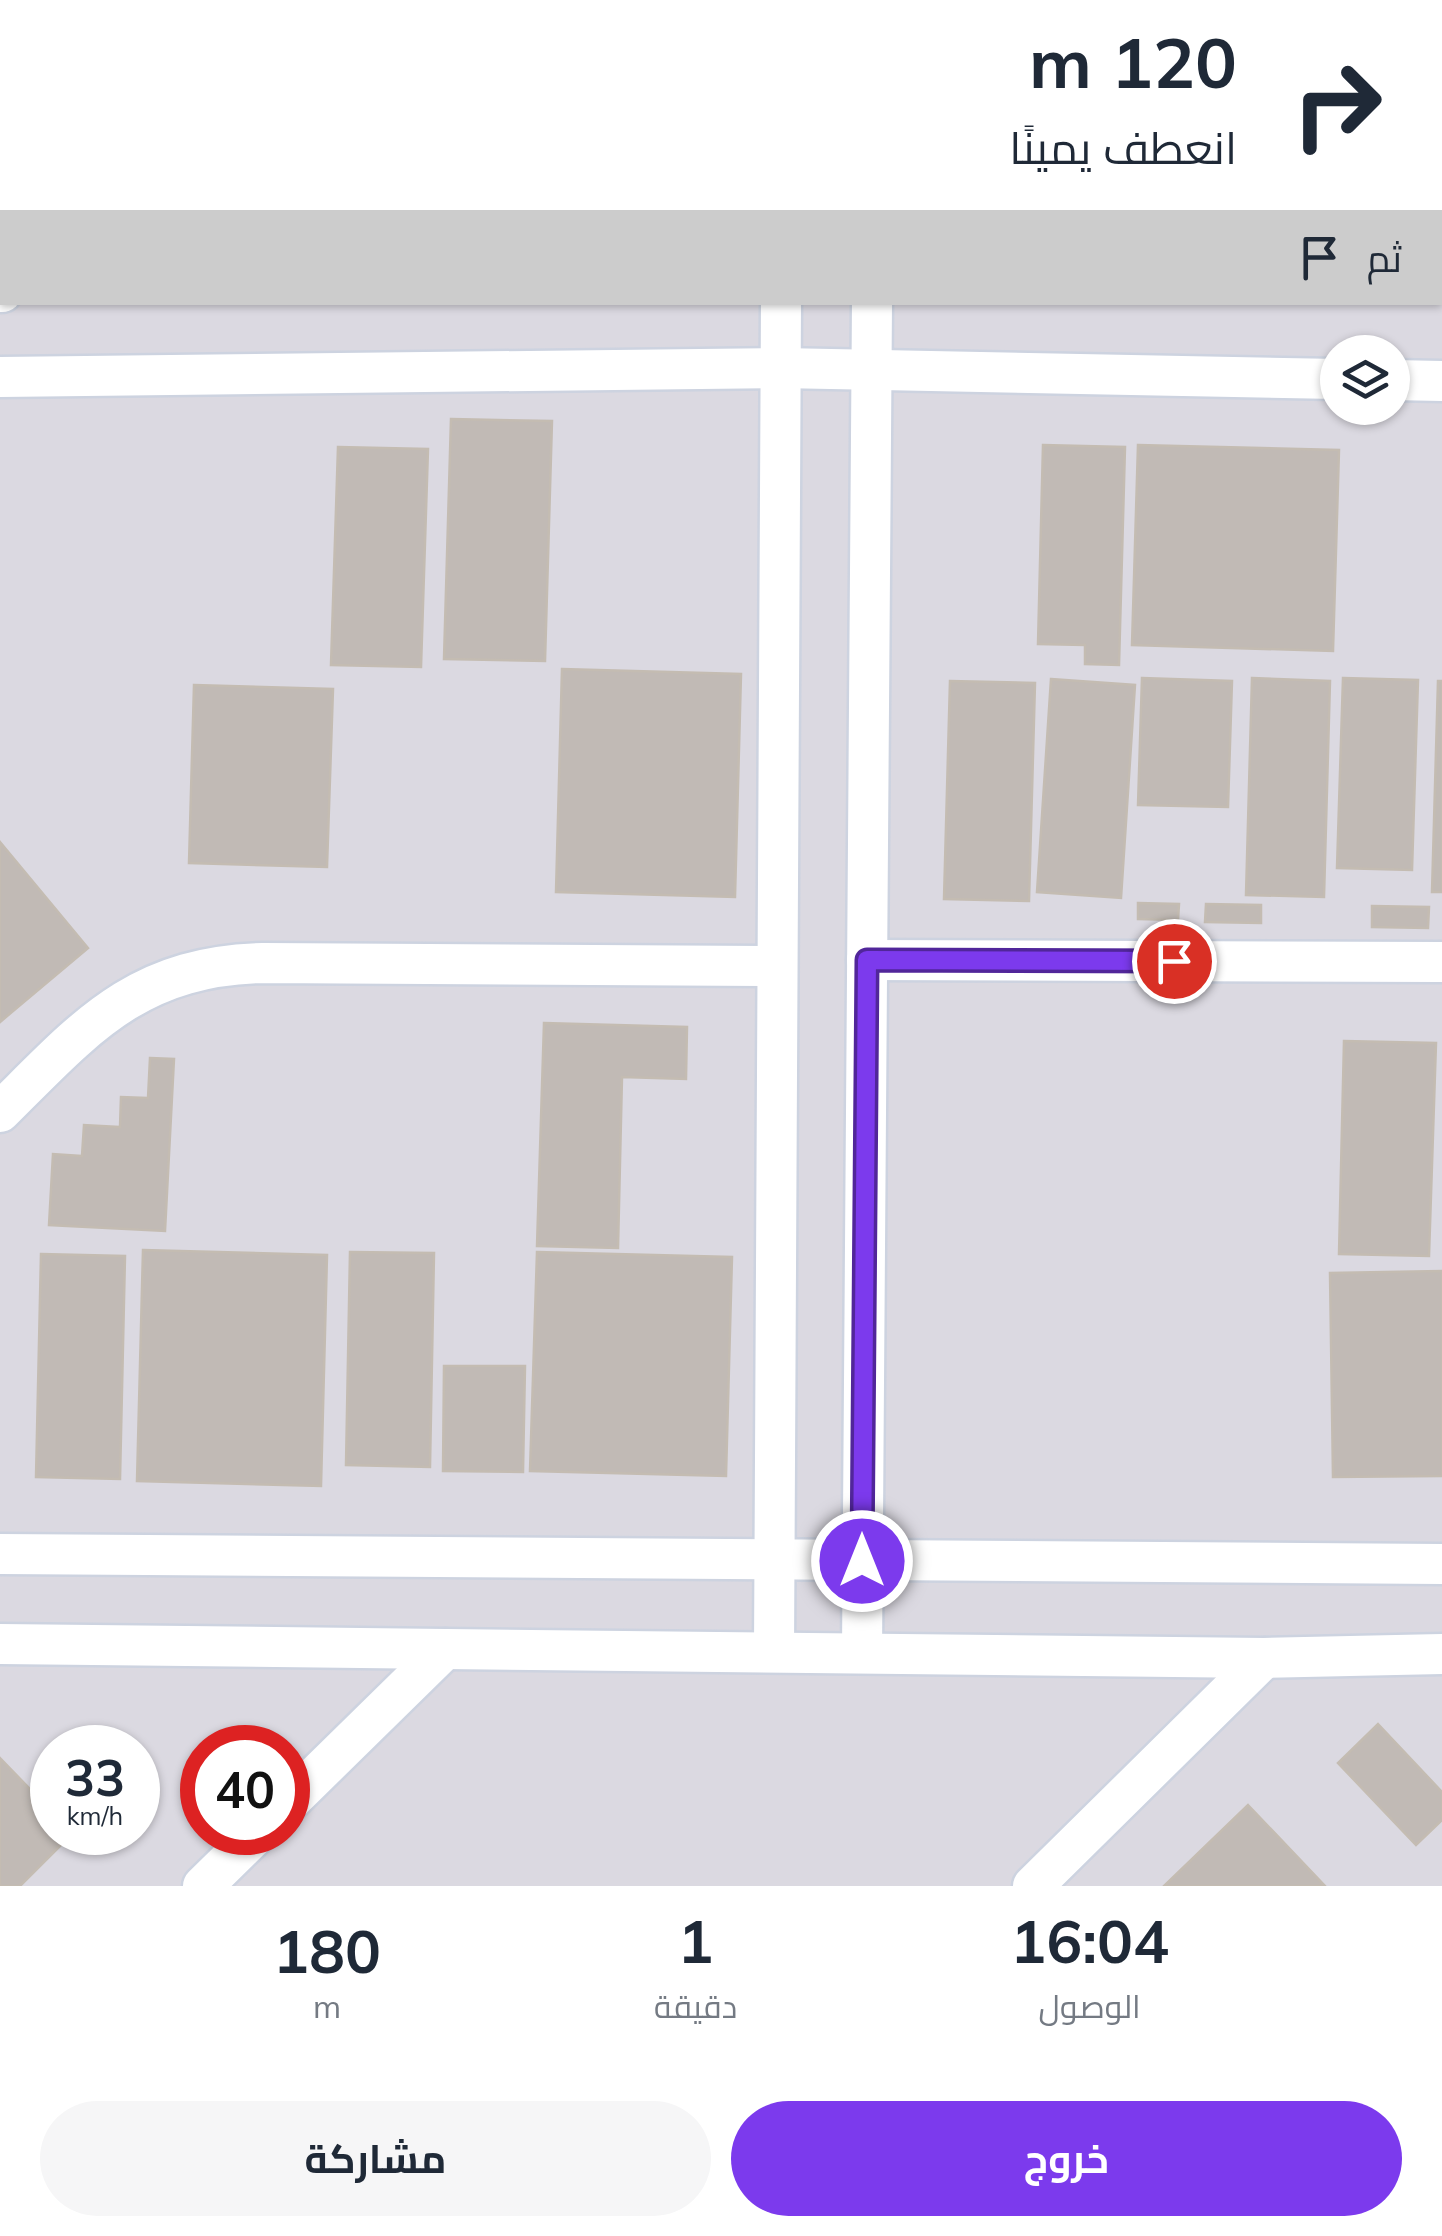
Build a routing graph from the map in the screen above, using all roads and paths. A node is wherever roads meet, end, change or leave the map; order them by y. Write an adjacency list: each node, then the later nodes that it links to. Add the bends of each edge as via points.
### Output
1 (781, 305): 3 (street)
2 (872, 305): 4 (street)
3 (781, 368): 4 (street); 5 (street); 11 (street)
4 (871, 369): 6 (street); 9 (street)
5 (0, 377)
6 (1320, 379)
7 (1410, 380): 8 (street)
8 (1442, 381)
9 (867, 960): 10 (street); 15 (street)
10 (1442, 962)
11 (778, 966): 12 (street, via 202,968 144,989 105,1013); 14 (street)
12 (0, 1112)
13 (0, 1554): 14 (street)
14 (774, 1560): 15 (street); 19 (street)
15 (862, 1561): 16 (street); 20 (street)
16 (1442, 1564)
17 (0, 1644): 18 (street)
18 (446, 1648): 19 (street); 23 (street)
19 (774, 1652): 20 (street)
20 (862, 1654): 22 (street)
21 (1442, 1654): 22 (street)
22 (1264, 1658): 26 (street)
23 (310, 1781)
24 (235, 1855): 25 (street)
25 (203, 1886)
26 (1032, 1886)

